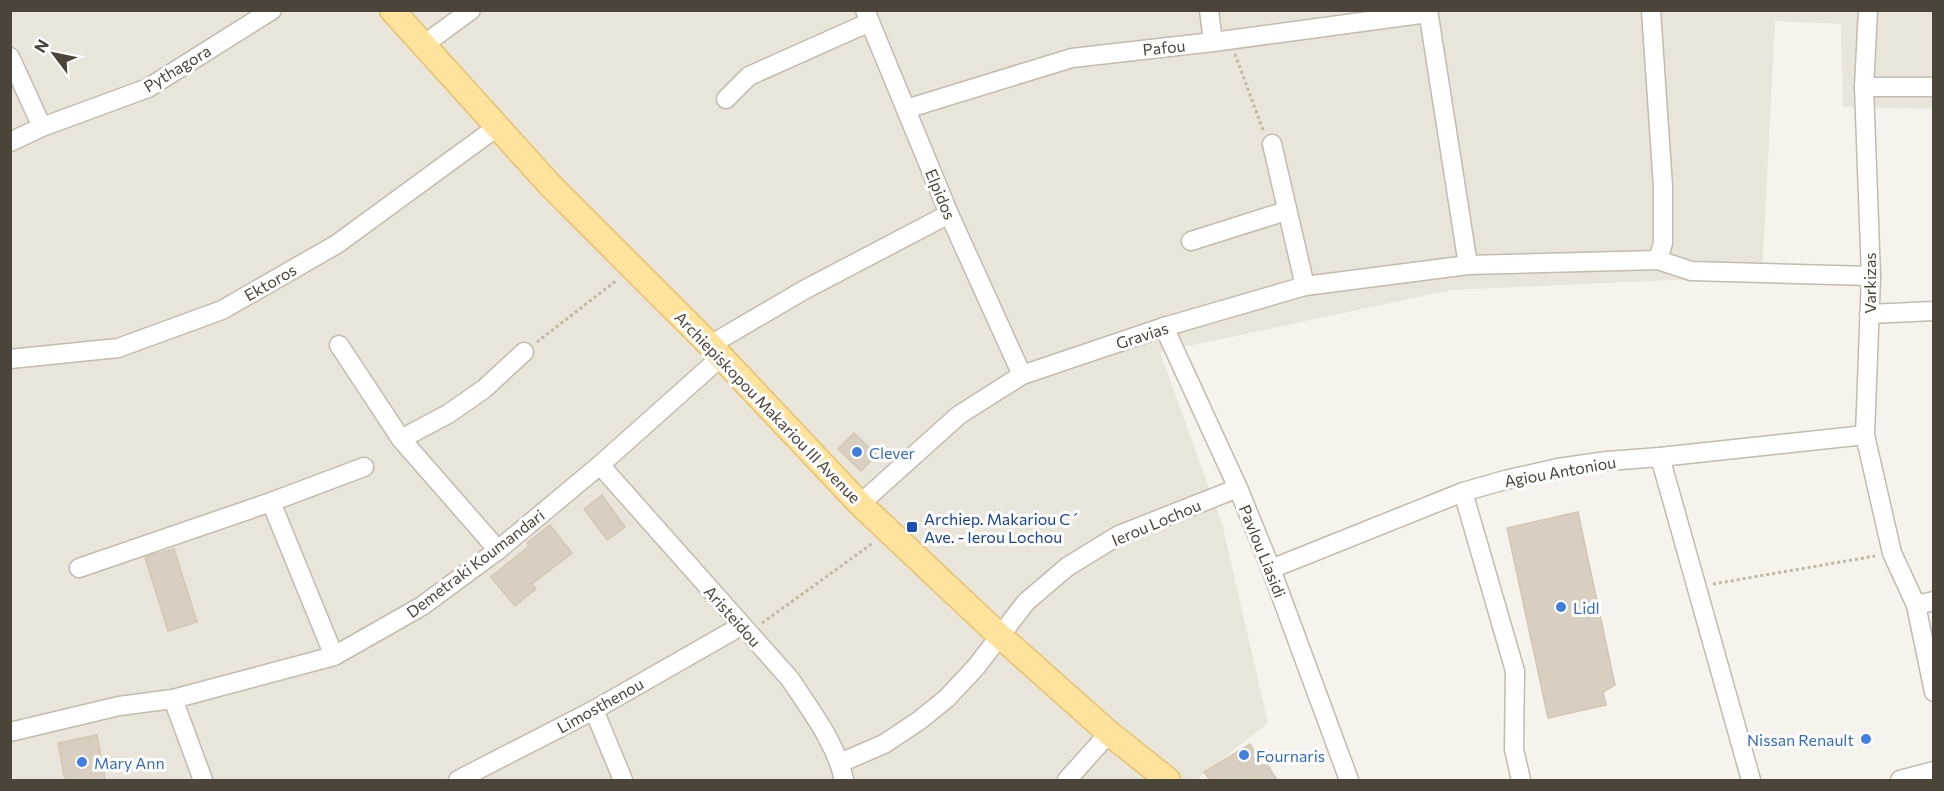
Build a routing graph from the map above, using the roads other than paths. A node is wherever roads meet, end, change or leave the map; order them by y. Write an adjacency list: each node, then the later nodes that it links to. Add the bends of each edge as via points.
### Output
1 (272, 10): 16 (street, Pythagora, via 148,88)
2 (392, 10): 10 (main road, Archiepiskopou Makariou III Avenue)
3 (471, 10): 10 (street)
4 (1209, 10): 9 (street)
5 (1651, 10): 23 (street, via 1663,186 1663,243)
6 (1868, 10): 12 (street, Varkizas)
7 (1428, 12): 9 (street, Pafou); 24 (street)
8 (868, 16): 14 (street, via 749,76); 15 (street, Elpidos)
9 (1222, 41): 15 (street, Pafou, via 1072,58)
10 (423, 46): 17 (main road, Archiepiskopou Makariou III Avenue)
11 (10, 57): 16 (street)
12 (1864, 87): 13 (street); 25 (street, Varkizas)
13 (1934, 87)
14 (726, 99)
15 (906, 109): 21 (street, Elpidos)
16 (42, 127): 18 (street, Pythagora)
17 (496, 127): 31 (main road, Archiepiskopou Makariou III Avenue); 33 (street, Ektoros, via 337,244 222,310 118,348)
18 (10, 142)
19 (1272, 144): 20 (street)
20 (1286, 211): 22 (street); 26 (street)
21 (949, 214): 31 (street, Demetraki Koumandari, via 804,290); 34 (street, Elpidos)
22 (1191, 241)
23 (1658, 260): 24 (street, Gravias); 25 (street, Gravias, via 1691,271)
24 (1468, 265): 26 (street, Gravias)
25 (1870, 276): 28 (street, Varkizas)
26 (1305, 286): 29 (street, Gravias)
27 (1934, 311): 28 (street)
28 (1869, 314): 35 (street, Varkizas)
29 (1164, 327): 34 (street, Gravias); 40 (street, Pavlou Liasidi)
30 (339, 345): 36 (street)
31 (716, 351): 38 (street, Demetraki Koumandari); 43 (main road, Archiepiskopou Makariou III Avenue)
32 (524, 352): 36 (street, via 484,389)
33 (10, 359)
34 (1022, 375): 43 (street, Gravias, via 959,415)
35 (1865, 435): 37 (street, Agiou Antoniou); 47 (street, Varkizas, via 1892,553)
36 (401, 439): 44 (street)
37 (1660, 457): 41 (street, Agiou Antoniou, via 1558,468); 65 (street)
38 (600, 465): 44 (street, Demetraki Koumandari); 48 (street, Aristeidou)
39 (364, 467): 42 (street)
40 (1238, 488): 46 (street, Pavlou Liasidi); 49 (street, Ierou Lochou, via 1119,535 1067,567 1026,602)
41 (1463, 492): 46 (street, Agiou Antoniou); 64 (street, via 1515,671 1514,749)
42 (270, 502): 45 (street); 50 (street)
43 (860, 504): 49 (main road, Archiepiskopou Makariou III Avenue)
44 (498, 550): 50 (street, Demetraki Koumandari, via 422,606)
45 (80, 568)
46 (1271, 569): 63 (street, Pavlou Liasidi)
47 (1925, 603): 51 (street, Varkizas)
48 (744, 630): 53 (street, Limosthenou); 57 (street, Aristeidou, via 790,680 814,716)
49 (1000, 636): 55 (main road, Archiepiskopou Makariou III Avenue); 57 (street, Ierou Lochou, via 947,698)
50 (334, 656): 52 (street, Demetraki Koumandari)
51 (1934, 692)
52 (173, 699): 54 (street, Demetraki Koumandari, via 119,706); 58 (street)
53 (594, 710): 59 (street, Limosthenou); 60 (street)
54 (10, 732)
55 (1108, 733): 61 (street); 62 (main road, Archiepiskopou Makariou III Avenue)
56 (1934, 771): 66 (street)
57 (842, 772)
58 (203, 780)
59 (458, 780)
60 (623, 780)
61 (1066, 780)
62 (1168, 780)
63 (1350, 780)
64 (1521, 780)
65 (1751, 780)
66 (1900, 780)

